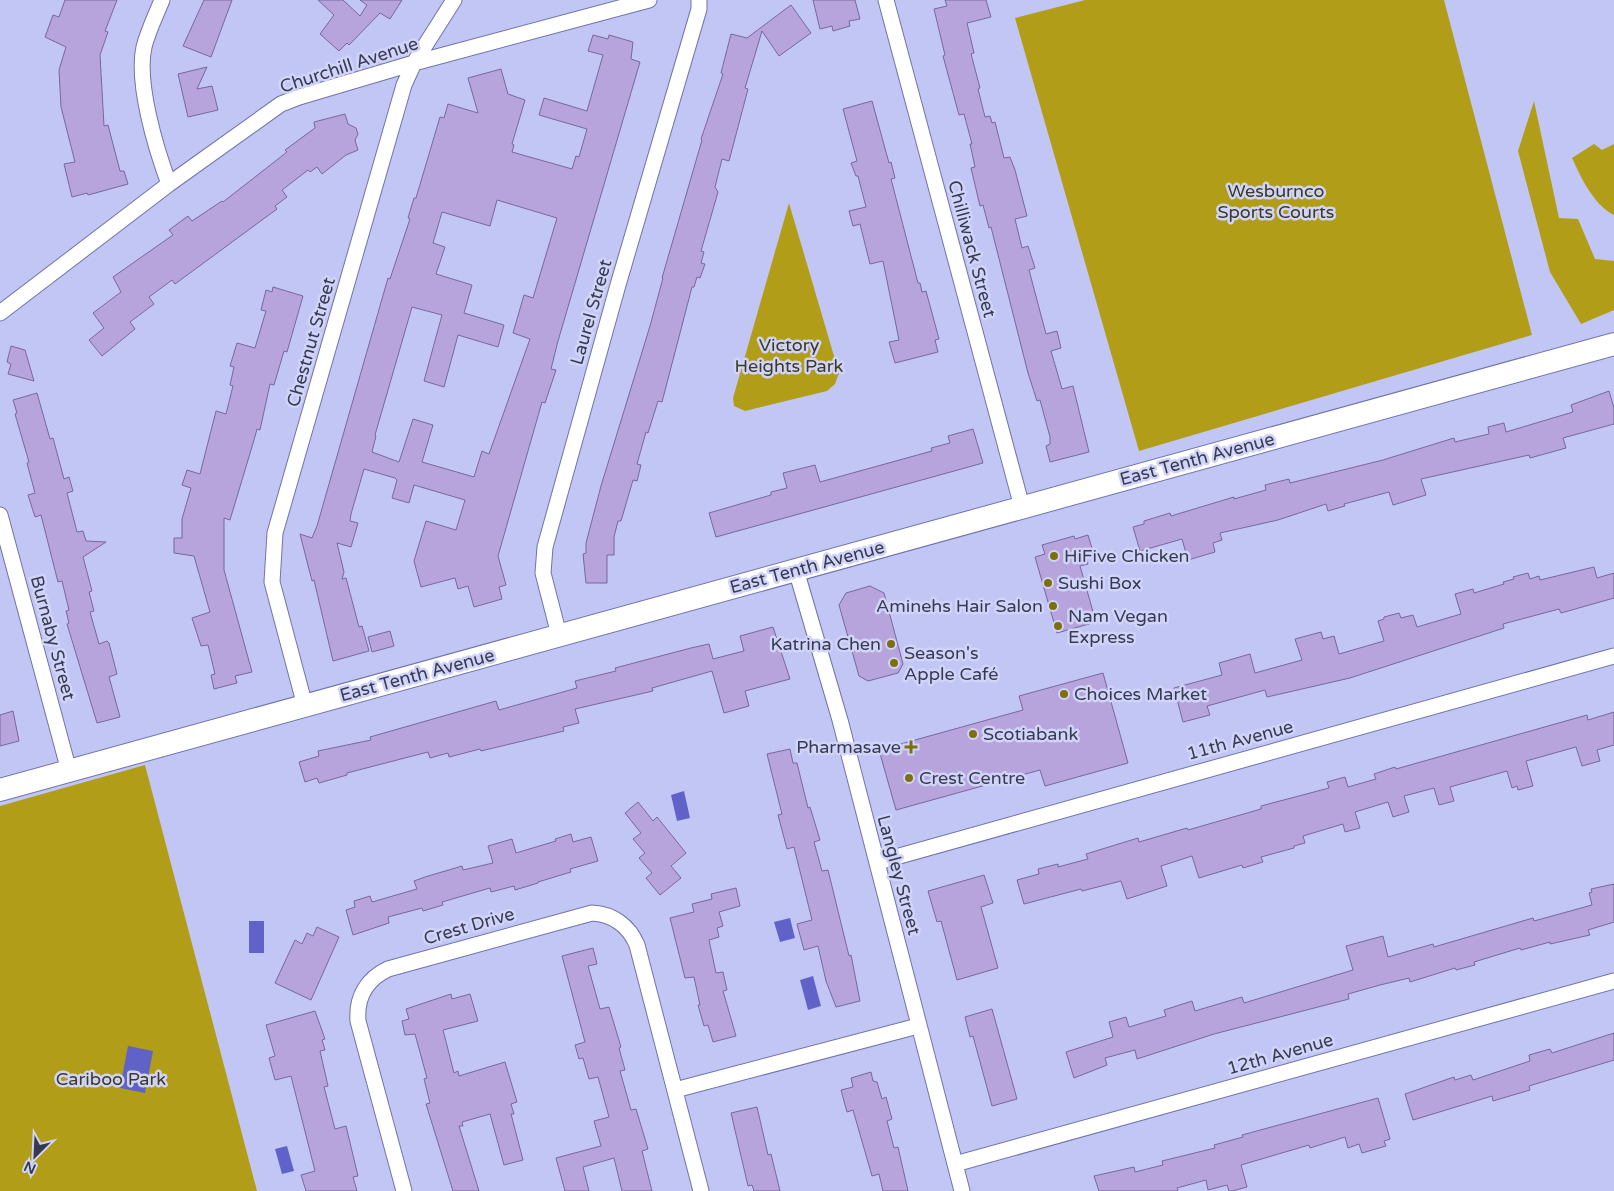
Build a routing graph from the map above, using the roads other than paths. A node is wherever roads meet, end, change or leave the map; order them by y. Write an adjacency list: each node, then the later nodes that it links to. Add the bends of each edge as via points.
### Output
1 (162, 0): 7 (street, via 144,48 142,71 148,108)
2 (454, 0): 6 (street, Chestnut Street)
3 (649, 0): 6 (street, Churchill Avenue)
4 (698, 0): 13 (street, Laurel Street, via 699,9 545,548 544,574)
5 (886, 0): 10 (street, Chilliwack Street)
6 (414, 63): 7 (street, Churchill Avenue, via 281,104); 15 (street, Chestnut Street, via 404,85 275,533 272,582)
7 (169, 184): 8 (street, Churchill Avenue)
8 (0, 313)
9 (1614, 344): 10 (main road, East Tenth Avenue)
10 (1022, 508): 12 (main road, East Tenth Avenue)
11 (0, 515): 16 (street, Burnaby Street)
12 (796, 570): 13 (main road, East Tenth Avenue); 18 (street, Langley Street)
13 (560, 635): 15 (main road, East Tenth Avenue)
14 (1614, 656): 18 (street, 11th Avenue)
15 (306, 706): 16 (main road, East Tenth Avenue)
16 (69, 771): 17 (main road, East Tenth Avenue)
17 (0, 790)
18 (878, 862): 20 (street, Langley Street)
19 (1614, 981): 22 (street, 12th Avenue)
20 (918, 1026): 21 (street); 22 (street, Langley Street)
21 (675, 1090): 23 (street, Crest Drive, via 634,938 622,924 607,915 586,914 388,969 367,985 357,1014); 24 (street, Crest Drive)
22 (955, 1164): 25 (street, Langley Street)
23 (404, 1191)
24 (701, 1191)
25 (962, 1191)

